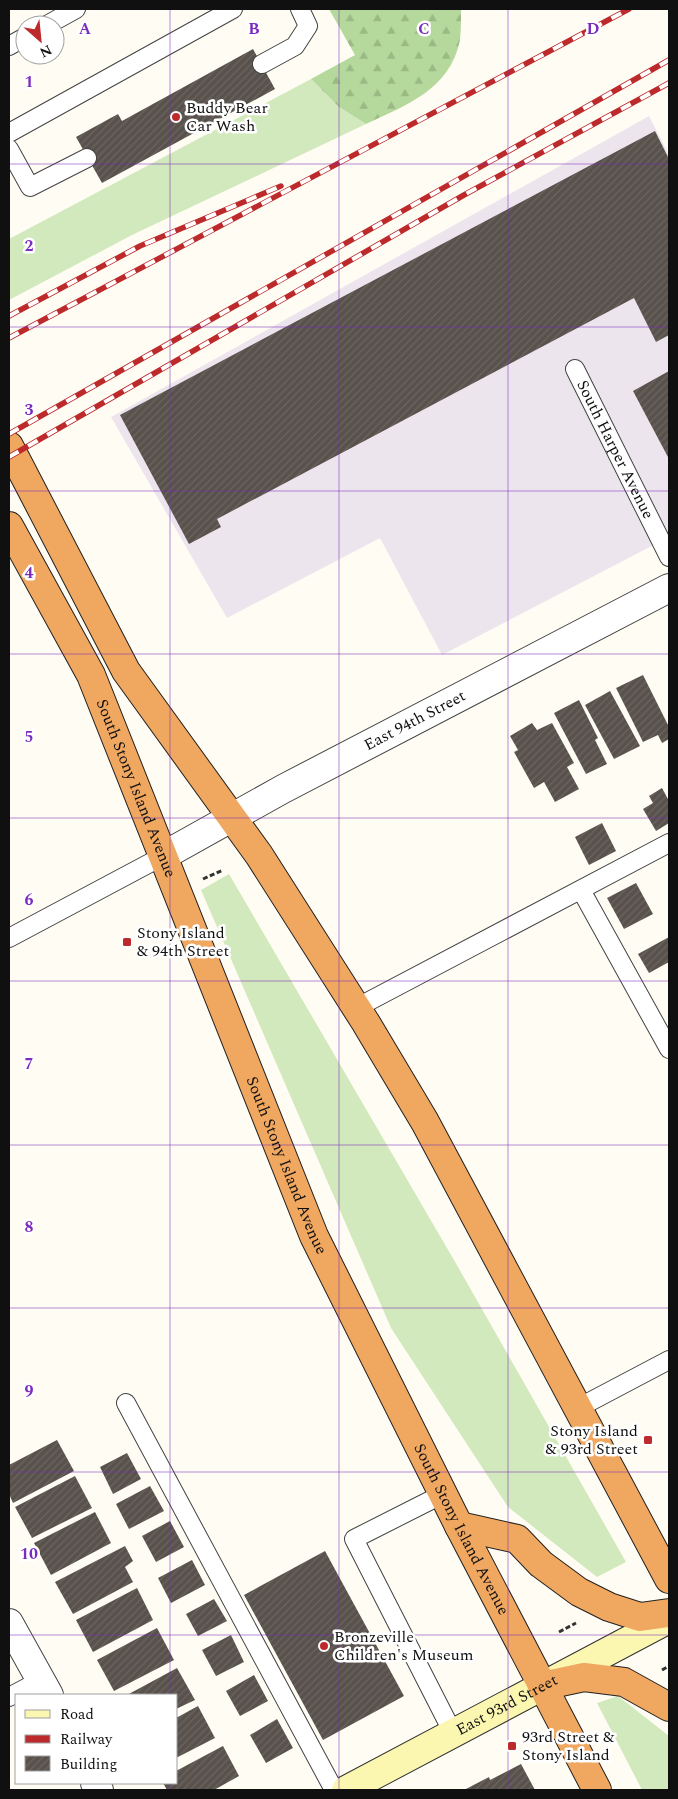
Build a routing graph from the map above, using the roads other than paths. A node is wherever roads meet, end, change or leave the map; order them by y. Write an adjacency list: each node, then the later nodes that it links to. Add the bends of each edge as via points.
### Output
1 (76, 9): 4 (lane)
2 (233, 9): 6 (lane)
3 (300, 9): 5 (lane, via 308,26 295,46)
4 (65, 15)
5 (262, 64)
6 (9, 132)
7 (9, 149): 8 (lane, via 30,187)
8 (87, 158)
9 (575, 368): 12 (lane, South Harper Avenue)
10 (9, 446): 14 (highway, via 126,671)
11 (9, 526): 16 (highway, South Stony Island Avenue, via 92,675)
12 (669, 557)
13 (669, 588): 14 (street, East 94th Street)
14 (233, 818): 16 (street, East 94th Street); 19 (highway)
15 (669, 843): 17 (lane)
16 (163, 856): 18 (lane); 24 (highway, South Stony Island Avenue, via 314,1236)
17 (581, 890): 19 (lane); 20 (lane)
18 (9, 938)
19 (356, 1008): 23 (highway, via 425,1122)
20 (669, 1049)
21 (669, 1360): 23 (lane)
22 (126, 1403): 35 (lane)
23 (578, 1408): 26 (highway)
24 (443, 1494): 25 (highway, South Stony Island Avenue); 34 (lane, via 354,1539)
25 (460, 1526): 27 (highway, via 518,1539 541,1564 564,1581 609,1606 640,1617); 30 (highway, South Stony Island Avenue)
26 (669, 1579)
27 (669, 1613)
28 (669, 1619): 30 (street, East 93rd Street)
29 (9, 1623): 31 (street)
30 (542, 1686): 33 (highway, via 584,1677 624,1682); 34 (street, East 93rd Street); 37 (highway, South Stony Island Avenue)
31 (45, 1688): 32 (lane)
32 (21, 1694)
33 (669, 1707)
34 (453, 1734): 36 (street, East 93rd Street)
35 (334, 1790)
36 (346, 1790)
37 (597, 1790)

